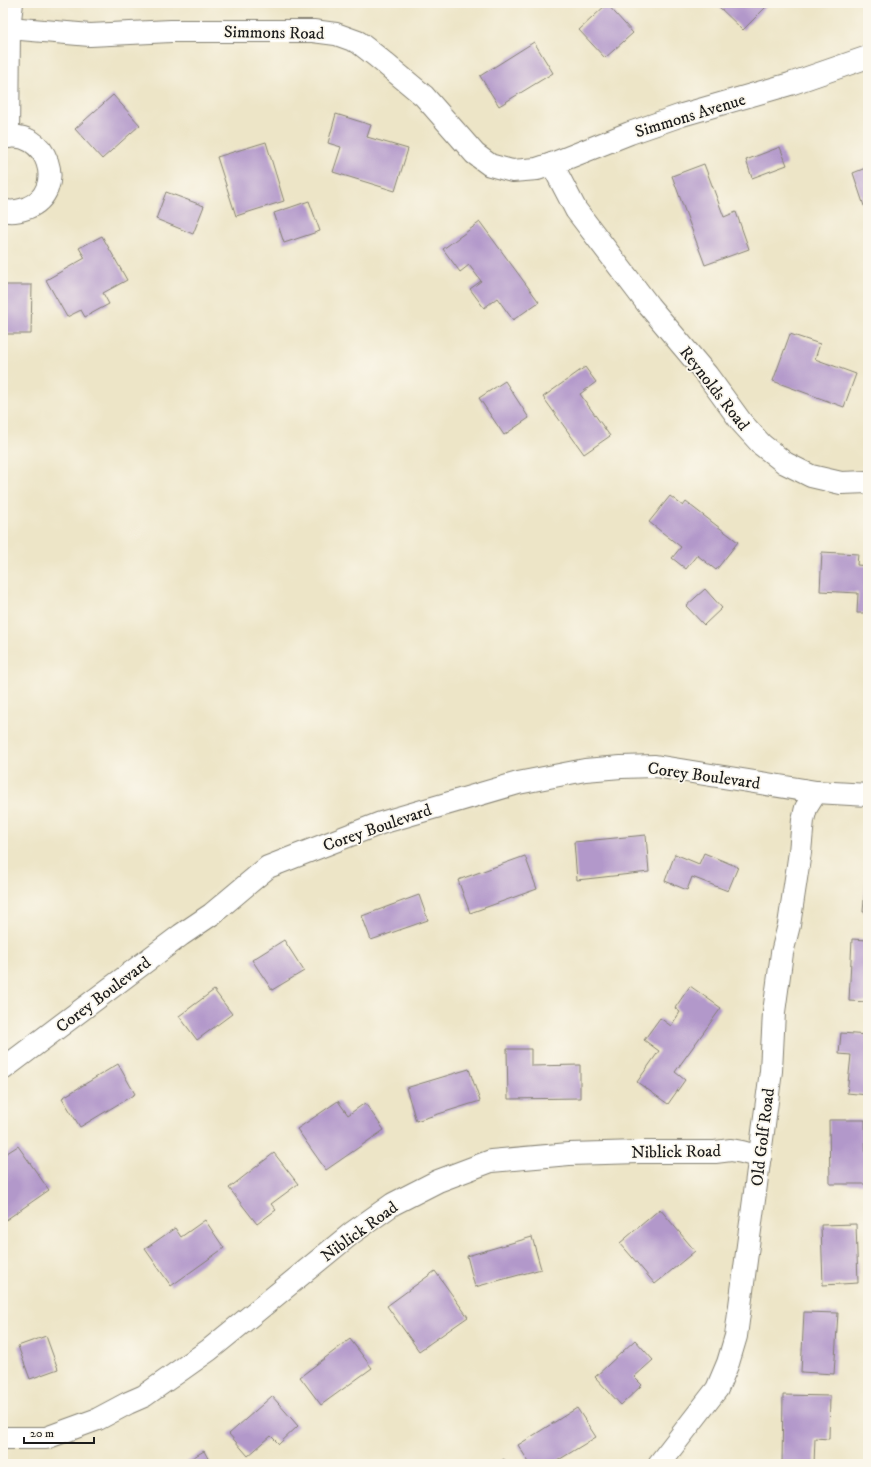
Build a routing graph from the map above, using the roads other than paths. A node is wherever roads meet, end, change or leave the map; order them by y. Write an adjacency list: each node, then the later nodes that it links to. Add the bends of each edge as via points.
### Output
1 (12, 3): 2 (street)
2 (9, 28): 4 (street); 6 (street, Simmons Road, via 90,35 171,31 313,31 336,34 358,42 424,96 476,154 490,165)
3 (868, 57): 5 (street, Simmons Avenue, via 790,84 682,115)
4 (6, 137): 7 (street, via 21,137 33,142 48,162 50,175 48,187 32,206 20,211)
5 (552, 164): 6 (street, Simmons Avenue, via 537,169); 8 (street, Reynolds Road, via 576,210 649,306 762,445 785,463 811,476 841,483)
6 (512, 170)
7 (3, 210)
8 (868, 482)
9 (816, 792): 10 (street, Corey Boulevard); 11 (street, Corey Boulevard, via 655,766 621,767 585,770 518,783 381,823 268,867 212,914 180,935); 12 (street, Old Golf Road, via 806,808 803,820 789,925 782,953)
10 (868, 795)
11 (3, 1069)
12 (760, 1157): 13 (street, Niblick Road, via 731,1150 568,1154 491,1161 438,1181 393,1204 352,1233 209,1350 144,1396 98,1419 46,1438); 14 (street, Old Golf Road, via 736,1336 728,1363 717,1389)
13 (3, 1438)
14 (659, 1464)

